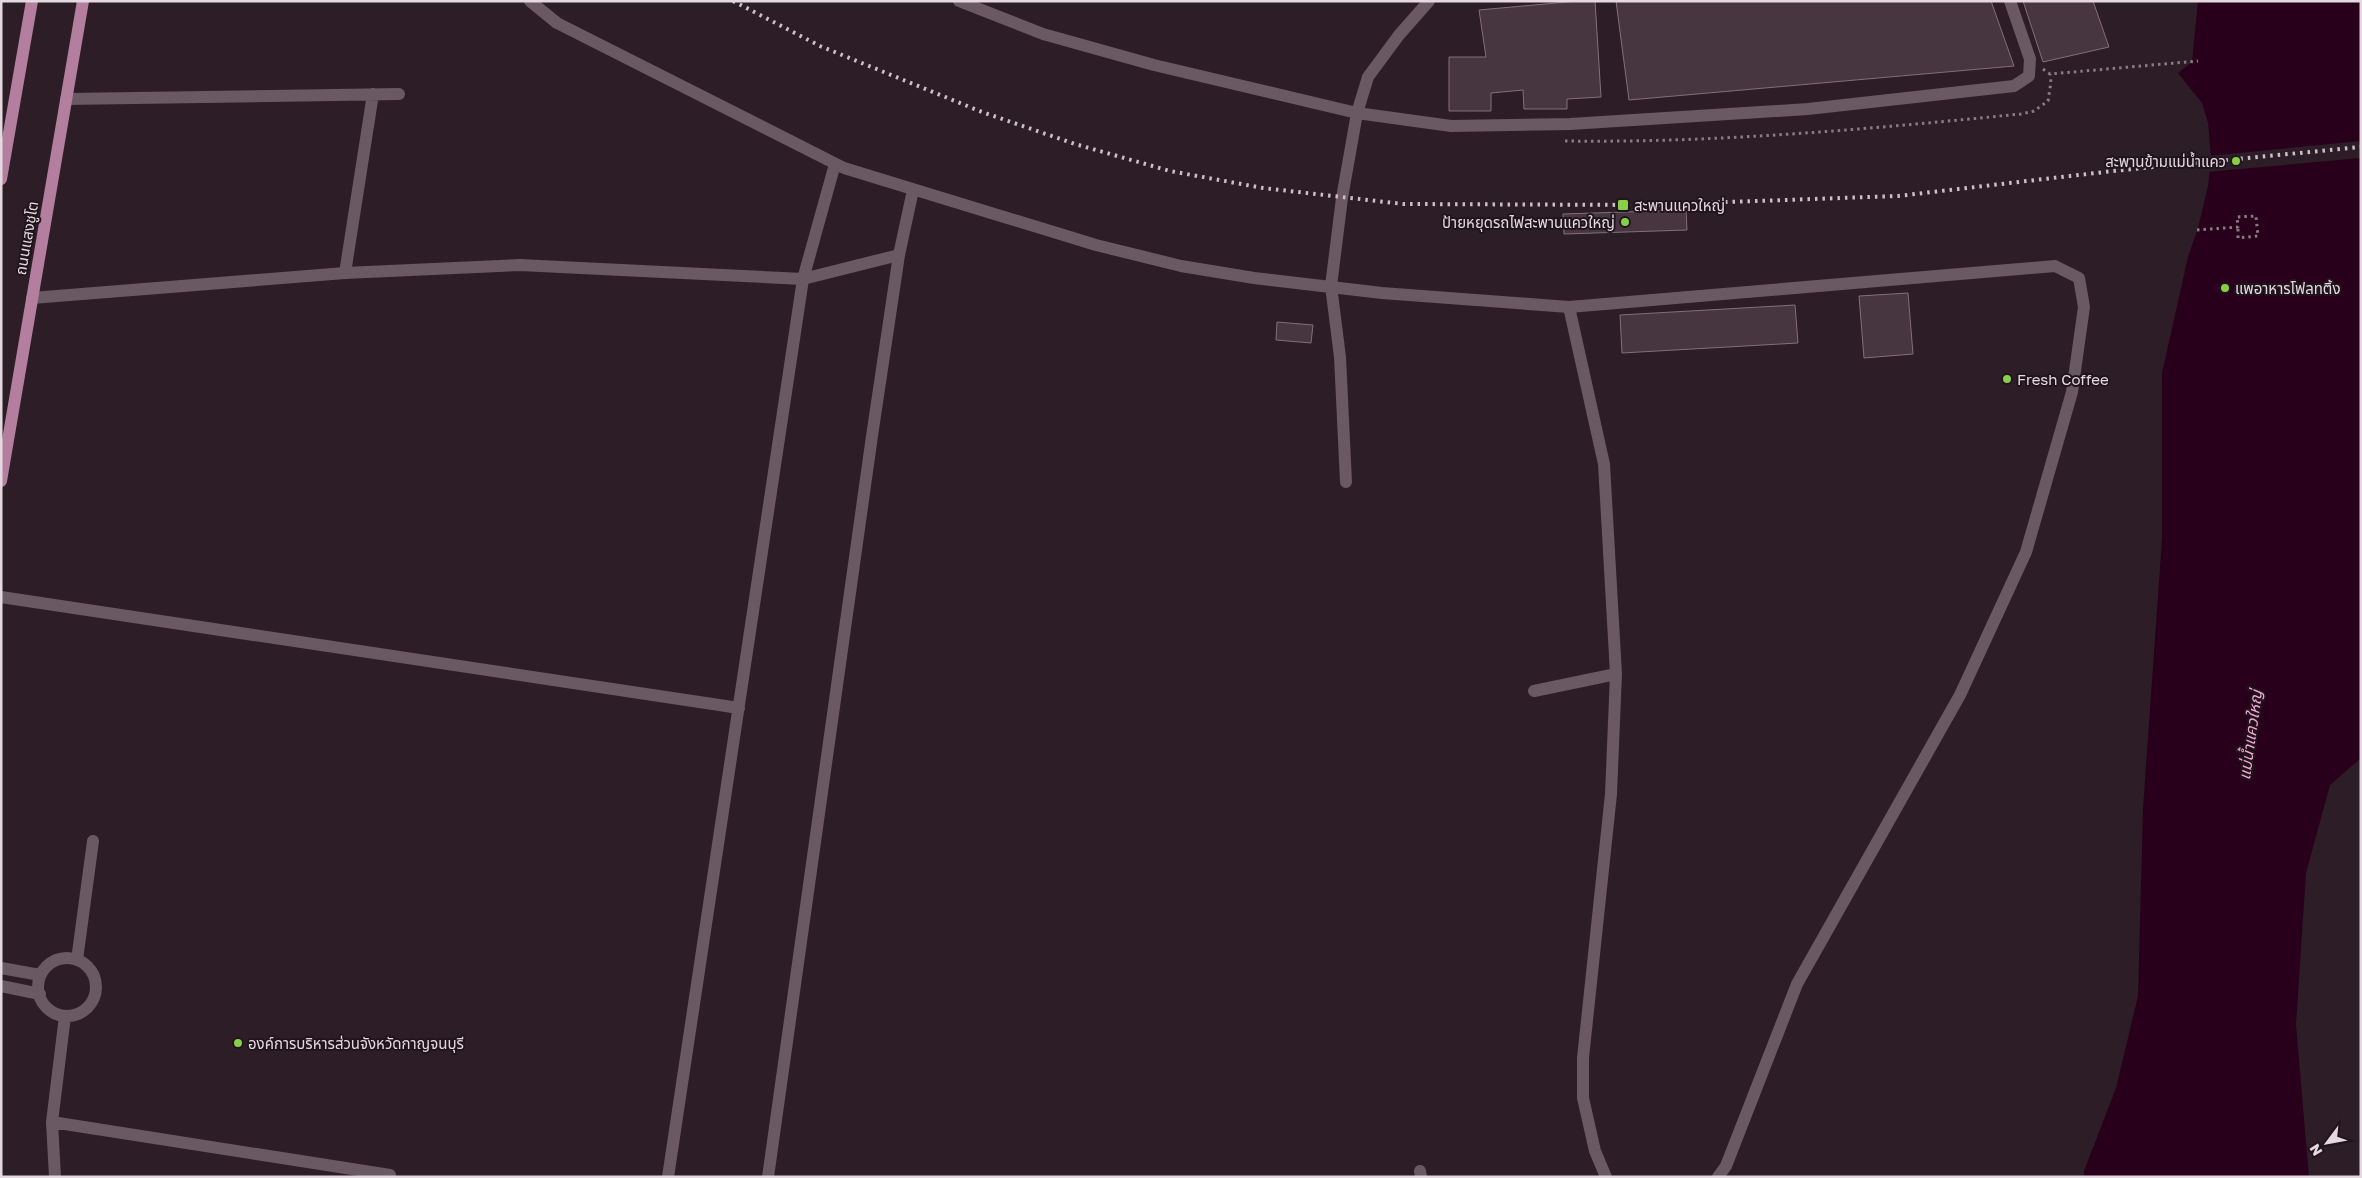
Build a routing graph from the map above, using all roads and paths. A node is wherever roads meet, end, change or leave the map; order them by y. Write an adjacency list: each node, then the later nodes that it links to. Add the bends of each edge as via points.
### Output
1 (32, 1): 16 (main road)
2 (83, 1): 13 (main road, ถนนแสงชูโต)
3 (530, 1): 15 (street, via 557,23)
4 (959, 1): 14 (street, via 1062,39 1154,65)
5 (1429, 1): 14 (street, via 1368,77)
6 (2010, 1): 7 (street)
7 (2030, 59): 9 (path); 14 (street, via 2029,76 2014,86 1817,108 1570,124 1451,126)
8 (2198, 61): 9 (path)
9 (2050, 74): 10 (path)
10 (2051, 82)
11 (373, 94): 12 (street); 13 (street); 21 (street)
12 (400, 94)
13 (66, 99): 24 (main road, ถนนแสงชูโต)
14 (1357, 113): 23 (street)
15 (835, 164): 17 (street); 22 (street)
16 (1, 180)
17 (913, 190): 20 (street); 23 (street, via 1096,245 1181,266)
18 (2238, 227): 18 (path, via 2238,238 2258,236 2256,216 2237,217); 19 (path)
19 (2197, 230)
20 (899, 255): 22 (street); 43 (street)
21 (345, 273): 22 (street, via 520,265); 24 (street)
22 (804, 279): 31 (street)
23 (1331, 286): 25 (street); 27 (street, via 1340,357)
24 (32, 298): 26 (main road, ถนนแสงชูโต)
25 (1569, 307): 29 (street, via 1604,464); 45 (street, via 2055,266 2078,278 2084,306 2072,392 2026,552 1960,695 1797,984 1726,1166)
26 (1, 481)
27 (1346, 482)
28 (1, 597): 31 (street)
29 (1616, 674): 30 (street); 44 (street, via 1611,794 1583,1058 1583,1098 1595,1151)
30 (1534, 691)
31 (739, 708): 42 (street)
32 (93, 841): 33 (street)
33 (77, 960): 35 (street, via 59,959); 38 (street, via 91,971 95,979 94,997 84,1011)
34 (1, 968): 35 (street)
35 (40, 975): 37 (street)
36 (1, 986): 37 (street)
37 (40, 994): 38 (street, via 50,1010)
38 (65, 1016): 39 (street)
39 (52, 1122): 40 (street); 41 (street)
40 (390, 1175)
41 (55, 1177)
42 (668, 1177)
43 (768, 1177)
44 (1606, 1177)
45 (1718, 1177)

